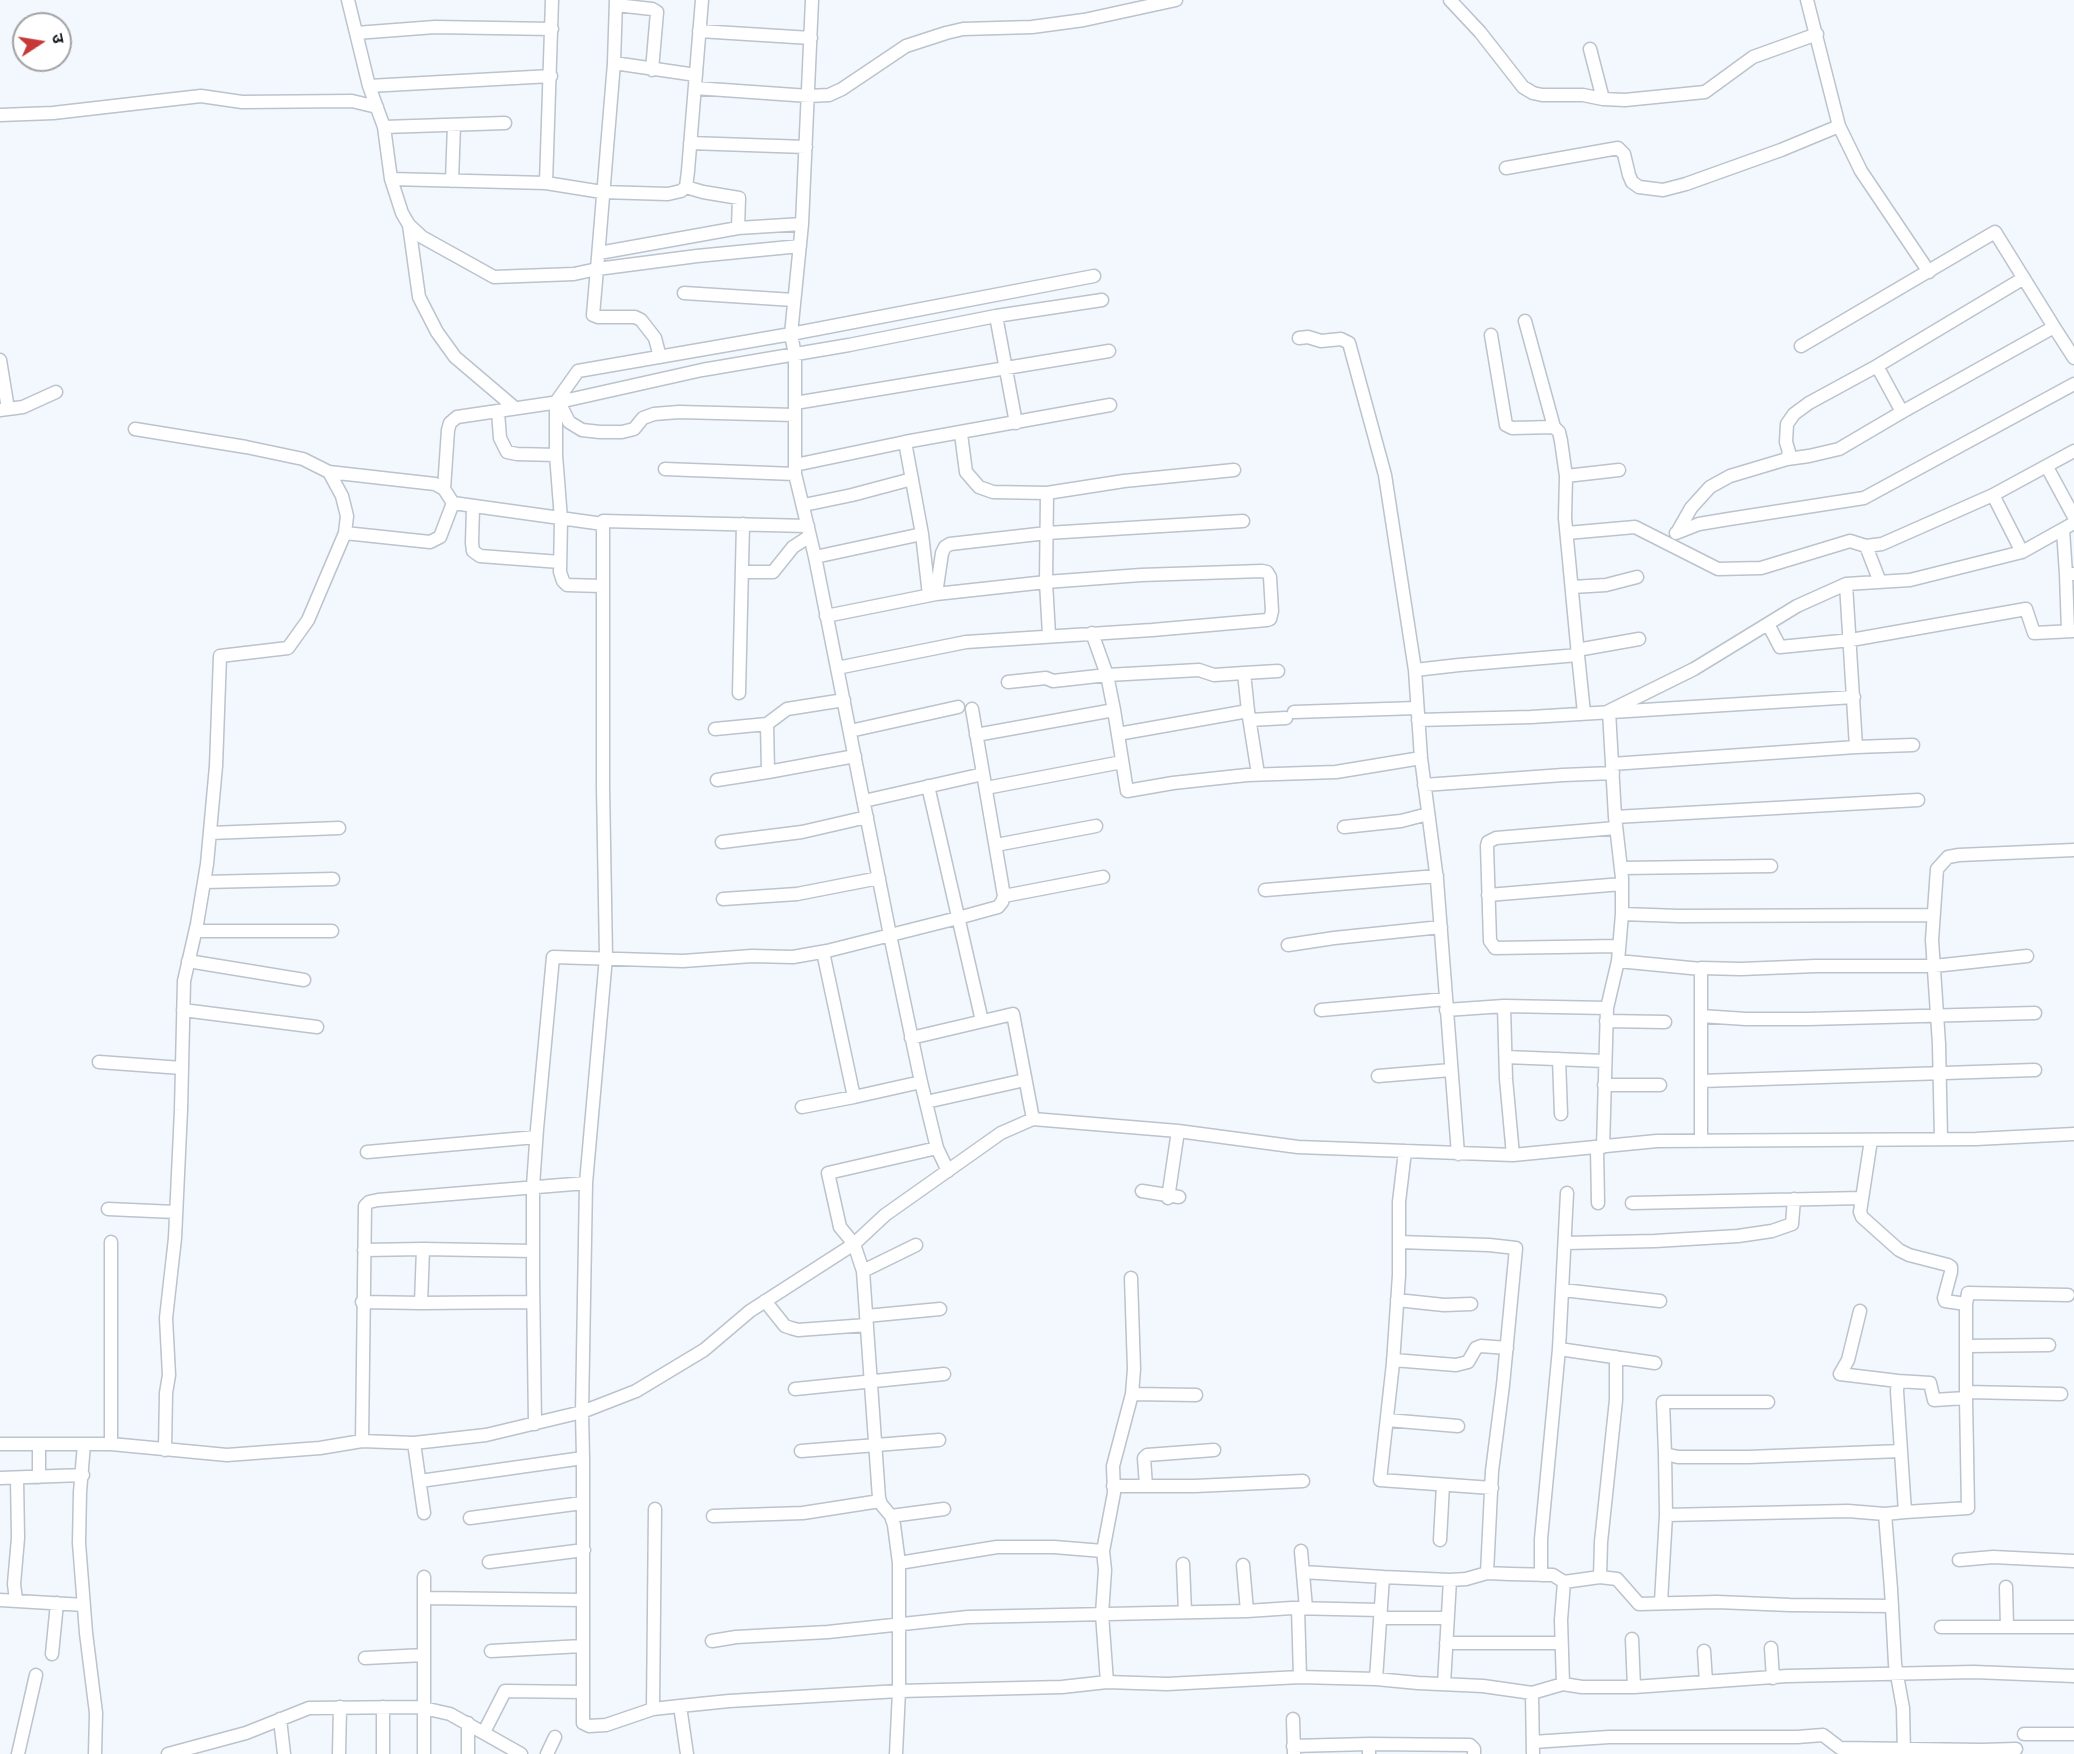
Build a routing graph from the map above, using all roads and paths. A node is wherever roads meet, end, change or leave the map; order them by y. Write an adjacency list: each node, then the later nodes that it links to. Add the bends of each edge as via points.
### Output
1 (348, 0): 11 (street)
2 (552, 0): 9 (street)
3 (702, 0): 10 (street)
4 (812, 0): 13 (street)
5 (1176, 0): 21 (street, via 1084,20 946,33 906,46 842,89)
6 (1450, 0): 22 (street, via 1523,87 1542,95)
7 (1807, 0): 12 (street)
8 (616, 3): 15 (street); 16 (street, via 657,12)
9 (552, 29): 11 (street, via 435,27); 18 (street)
10 (699, 31): 13 (street); 17 (street)
11 (356, 33): 19 (street)
12 (1816, 34): 22 (street, via 1753,57 1706,92); 27 (street)
13 (811, 38): 21 (street)
14 (1590, 48): 22 (street)
15 (614, 63): 16 (street); 36 (street)
16 (652, 70): 17 (street)
17 (696, 75): 20 (street)
18 (551, 76): 19 (street); 34 (street)
19 (369, 86): 23 (street)
20 (695, 88): 21 (street); 29 (street)
21 (809, 96): 30 (street)
22 (1604, 99)
23 (377, 107): 24 (street, via 352,102 242,102 201,96); 28 (street)
24 (0, 115)
25 (505, 123): 26 (street)
26 (454, 125): 28 (street); 33 (street)
27 (1839, 126): 31 (street, via 1662,190 1632,182 1624,154 1618,148); 43 (street, via 1862,171)
28 (384, 128): 32 (street)
29 (690, 143): 30 (street); 35 (street)
30 (807, 147): 37 (street)
31 (1506, 168)
32 (391, 179): 33 (street); 38 (street)
33 (452, 181): 34 (street)
34 (546, 183): 36 (street)
35 (686, 187): 36 (street, via 668,194); 39 (street, via 739,198)
36 (602, 192): 41 (street)
37 (802, 224): 39 (street); 40 (street)
38 (409, 225): 42 (street, via 422,237 494,277); 67 (street, via 419,297 437,332 455,357)
39 (738, 228): 41 (street)
40 (800, 246): 42 (street); 47 (street)
41 (599, 253): 42 (street)
42 (597, 269): 58 (street, via 593,315 641,320 657,343)
43 (1929, 272): 45 (street, via 1995,232); 55 (street)
44 (1094, 276): 52 (street)
45 (2024, 278): 51 (street); 61 (street)
46 (684, 293): 47 (street)
47 (794, 300): 52 (street)
48 (1102, 300): 49 (street)
49 (996, 316): 57 (street); 62 (street)
50 (1525, 321): 73 (street)
51 (2054, 327): 59 (street); 71 (street)
52 (791, 334): 57 (street); 58 (street)
53 (1491, 335): 73 (street, via 1506,425)
54 (1299, 338): 130 (street, via 1341,339 1350,347 1385,475)
55 (1801, 346)
56 (1109, 351): 62 (street)
57 (795, 355): 65 (street, via 702,370); 68 (street)
58 (660, 357): 65 (street, via 578,371)
59 (2074, 358)
60 (0, 360): 69 (street)
61 (1877, 366): 71 (street); 79 (street, via 1794,414 1787,424)
62 (1006, 368): 68 (street); 72 (street)
63 (2074, 384): 102 (street, via 1864,498 1699,524)
64 (56, 392): 69 (street, via 23,407)
65 (558, 402): 67 (street); 68 (street, via 569,422 582,430 600,432 634,429 643,418 654,414); 78 (street)
66 (1110, 405): 72 (street)
67 (515, 408): 70 (street)
68 (795, 409): 82 (street)
69 (4, 410)
70 (498, 412): 78 (street, via 500,438 507,452); 88 (street, via 457,417 450,423)
71 (1902, 412): 79 (street, via 1839,449)
72 (1016, 423): 75 (street)
73 (1554, 427): 86 (street, via 1559,432)
74 (135, 429): 85 (street, via 303,459)
75 (961, 434): 76 (street); 89 (street, via 966,472 979,488)
76 (905, 442): 82 (street); 87 (street)
77 (2074, 451): 80 (street)
78 (556, 455): 95 (street)
79 (1787, 459): 102 (street, via 1730,476 1710,487 1691,508)
80 (2047, 467): 90 (street); 94 (street)
81 (665, 469): 82 (street)
82 (795, 469): 92 (street)
83 (1234, 470): 89 (street)
84 (1619, 470): 86 (street)
85 (329, 472): 88 (street, via 435,484); 103 (street, via 342,496 347,516)
86 (1566, 476): 105 (street)
87 (912, 479): 92 (street); 106 (street)
88 (444, 489): 91 (street)
89 (1047, 493): 104 (street)
90 (1993, 495): 108 (street, via 1882,544); 109 (street)
91 (453, 503): 93 (street); 103 (street, via 440,537 430,542)
92 (804, 505): 101 (street)
93 (473, 507): 95 (street); 111 (street, via 473,551 480,556)
94 (2074, 517)
95 (561, 519): 98 (street); 111 (street)
96 (1243, 521): 104 (street)
97 (2074, 523): 100 (street)
98 (603, 524): 99 (street); 118 (street)
99 (743, 525): 101 (street); 112 (street)
100 (2063, 530): 109 (street); 113 (street)
101 (809, 531): 110 (street); 112 (street, via 773,572)
102 (1678, 531): 107 (street)
103 (345, 533): 171 (street, via 308,620 288,648 220,656)
104 (1047, 533): 115 (street); 120 (street, via 950,544 942,553)
105 (1567, 533): 107 (street, via 1635,527); 119 (street)
106 (922, 534): 110 (street); 120 (street)
107 (1665, 542): 108 (street, via 1724,570 1761,568 1850,541)
108 (1866, 546): 116 (street)
109 (2022, 552): 116 (street, via 1910,580)
110 (815, 557): 121 (street)
111 (560, 561): 118 (street, via 561,577 567,585)
112 (742, 572): 135 (street)
113 (2070, 574): 123 (street)
114 (1637, 577): 119 (street, via 1606,585)
115 (1046, 582): 120 (street); 124 (street, via 1262,571 1270,577 1272,611 1267,620); 125 (street)
116 (1880, 582): 117 (street)
117 (1846, 584): 122 (street); 127 (street)
118 (602, 586): 198 (street)
119 (1572, 586): 128 (street)
120 (933, 595): 121 (street)
121 (826, 616): 129 (street)
122 (1768, 624): 127 (street, via 1780,647); 141 (street, via 1694,669)
123 (2071, 631): 127 (street, via 2034,633 2026,609)
124 (1092, 633): 125 (street); 133 (street)
125 (1049, 635): 129 (street, via 966,642)
126 (1640, 639): 128 (street)
127 (1851, 640): 136 (street)
128 (1578, 652): 130 (street); 142 (street)
129 (837, 668): 137 (street)
130 (1415, 670): 143 (street)
131 (1278, 671): 132 (street)
132 (1244, 673): 133 (street, via 1214,675 1199,670); 144 (street)
133 (1107, 675): 134 (street); 140 (street)
134 (1008, 682)
135 (739, 693)
136 (1854, 697): 141 (street); 151 (street)
137 (844, 700): 145 (street, via 787,709); 147 (street)
138 (958, 707): 147 (street)
139 (972, 709): 149 (street)
140 (1114, 710): 148 (street); 149 (street)
141 (1608, 711): 142 (street); 155 (street)
142 (1584, 713): 143 (street)
143 (1418, 714): 144 (street); 153 (street)
144 (1249, 715): 148 (street); 158 (street)
145 (767, 724): 146 (street); 156 (street)
146 (715, 729)
147 (850, 731): 152 (street)
148 (1118, 734): 154 (street)
149 (976, 735): 157 (street)
150 (1913, 745): 151 (street)
151 (1856, 747): 155 (street)
152 (855, 756): 156 (street); 164 (street)
153 (1421, 758): 158 (street, via 1336,772); 160 (street)
154 (1122, 762): 158 (street, via 1127,791); 162 (street)
155 (1612, 769): 160 (street); 167 (street)
156 (768, 772): 159 (street)
157 (983, 774): 161 (street); 162 (street)
158 (1258, 774)
159 (717, 780)
160 (1424, 785): 165 (street)
161 (928, 786): 164 (street); 189 (street)
162 (986, 788): 173 (street)
163 (1918, 800): 167 (street)
164 (864, 801): 166 (street)
165 (1428, 814): 169 (street); 177 (street)
166 (867, 818): 172 (street, via 802,832); 178 (street)
167 (1616, 822): 176 (street); 184 (street, via 1491,840 1487,846)
168 (1096, 826): 173 (street)
169 (1344, 827)
170 (339, 828): 171 (street)
171 (210, 833): 181 (street)
172 (722, 842)
173 (996, 844): 185 (street)
174 (2074, 850): 188 (street, via 1948,857 1937,869)
175 (1771, 866): 176 (street)
176 (1621, 868): 182 (street)
177 (1437, 876): 183 (street); 190 (street)
178 (879, 878): 186 (street, via 797,894); 193 (street)
179 (1103, 878): 185 (street)
180 (333, 879): 181 (street)
181 (204, 882): 192 (street)
182 (1622, 884): 184 (street); 187 (street)
183 (1265, 890)
184 (1488, 895): 195 (street, via 1490,941 1495,948)
185 (1004, 896): 189 (street, via 998,907)
186 (723, 899)
187 (1622, 914): 188 (street); 195 (street)
188 (1932, 915): 201 (street)
189 (958, 918): 193 (street); 212 (street)
190 (1441, 927): 194 (street); 204 (street)
191 (332, 931): 192 (street)
192 (195, 932): 200 (street)
193 (890, 935): 196 (street); 215 (street)
194 (1288, 945)
195 (1618, 946): 199 (street)
196 (827, 951): 198 (street, via 793,957 683,961); 230 (street, via 823,952)
197 (2027, 956): 201 (street)
198 (606, 957): 237 (street, via 553,957); 248 (street)
199 (1618, 961): 202 (street); 209 (street)
200 (189, 962): 203 (street); 207 (street)
201 (1934, 966): 202 (street); 211 (street)
202 (1701, 969): 210 (street)
203 (304, 980)
204 (1446, 1004): 205 (street); 206 (street); 221 (street)
205 (1504, 1006): 209 (street); 216 (street)
206 (1321, 1010)
207 (183, 1011): 214 (street); 220 (street)
208 (2035, 1013): 211 (street)
209 (1606, 1015): 213 (street); 218 (street)
210 (1701, 1016): 211 (street); 227 (street)
211 (1936, 1016): 223 (street)
212 (982, 1021): 215 (street); 225 (street, via 1013,1014)
213 (1665, 1022)
214 (317, 1027)
215 (912, 1038): 226 (street)
216 (1506, 1057): 217 (street); 246 (street)
217 (1559, 1059): 218 (street); 233 (street)
218 (1604, 1061): 228 (street)
219 (99, 1062): 220 (street)
220 (182, 1068): 257 (street)
221 (1451, 1070): 224 (street); 245 (street)
222 (2035, 1070): 223 (street)
223 (1939, 1074): 227 (street); 238 (street)
224 (1378, 1076)
225 (1025, 1080): 231 (street); 234 (street)
226 (921, 1082): 230 (street); 231 (street)
227 (1701, 1082): 240 (street)
228 (1604, 1085): 229 (street); 241 (street)
229 (1660, 1085)
230 (854, 1097): 232 (street)
231 (926, 1102): 242 (street)
232 (802, 1107)
233 (1561, 1114)
234 (1033, 1119): 235 (street); 247 (street, via 1001,1133)
235 (1178, 1131): 243 (street, via 1298,1147); 250 (street, via 1172,1197)
236 (2074, 1134): 238 (street)
237 (536, 1137): 244 (street); 249 (street)
238 (1941, 1139): 239 (street)
239 (1871, 1140): 240 (street); 252 (street)
240 (1701, 1141): 241 (street)
241 (1600, 1147): 246 (street); 254 (street)
242 (937, 1148): 247 (street); 261 (street, via 828,1173 840,1227)
243 (1405, 1151): 245 (street); 259 (street)
244 (367, 1152)
245 (1458, 1154): 246 (street)
246 (1513, 1155)
247 (948, 1171): 261 (street, via 885,1215)
248 (586, 1183): 249 (street); 297 (street)
249 (533, 1186): 264 (street, via 369,1202 363,1217); 265 (street)
250 (1142, 1191)
251 (1567, 1193): 260 (street)
252 (1863, 1198): 253 (street); 277 (street, via 1862,1217 1899,1250 1951,1268 1944,1298)
253 (1794, 1200): 255 (street); 260 (street, via 1792,1224 1772,1232)
254 (1598, 1203)
255 (1632, 1203)
256 (108, 1209): 257 (street)
257 (175, 1212): 309 (street, via 166,1318 169,1375)
258 (111, 1242): 307 (street)
259 (1399, 1242): 270 (street); 283 (street, via 1516,1248)
260 (1564, 1243): 268 (street)
261 (854, 1244): 266 (street); 271 (street)
262 (916, 1245): 266 (street)
263 (423, 1249): 264 (street); 265 (street); 275 (street)
264 (364, 1250): 273 (street)
265 (533, 1251): 274 (street)
266 (863, 1271): 280 (street)
267 (1131, 1278): 292 (street)
268 (1563, 1290): 272 (street); 284 (street)
269 (2068, 1295): 277 (street, via 1968,1293)
270 (1397, 1300): 276 (street); 286 (street)
271 (765, 1301): 280 (street, via 785,1326 798,1330); 297 (street, via 704,1350 665,1374 636,1391)
272 (1660, 1301)
273 (362, 1302): 275 (street); 302 (street)
274 (533, 1302): 275 (street); 299 (street)
275 (421, 1303)
276 (1471, 1304)
277 (1966, 1304): 282 (street)
278 (940, 1310): 280 (street)
279 (1860, 1311): 290 (street, via 1848,1360 1840,1374)
280 (867, 1320): 289 (street)
281 (2049, 1345): 282 (street)
282 (1967, 1346): 295 (street)
283 (1507, 1348): 286 (street, via 1476,1348 1468,1362 1456,1365); 324 (street)
284 (1559, 1349): 285 (street); 348 (street)
285 (1616, 1357): 287 (street); 350 (street, via 1616,1400)
286 (1393, 1360): 298 (street)
287 (1655, 1362)
288 (944, 1374): 289 (street)
289 (871, 1381): 291 (street); 308 (street)
290 (1898, 1381): 295 (street, via 1930,1383 1934,1400); 312 (street)
291 (795, 1389)
292 (1132, 1394): 294 (street); 322 (street, via 1113,1466)
293 (2061, 1394): 295 (street)
294 (1196, 1395)
295 (1966, 1395): 329 (street, via 1968,1509)
296 (1768, 1401): 313 (street, via 1663,1402)
297 (582, 1412): 299 (street); 314 (street)
298 (1387, 1420): 300 (street); 321 (street, via 1380,1480)
299 (535, 1424): 303 (street, via 486,1435)
300 (1458, 1426)
301 (939, 1440): 308 (street)
302 (362, 1442): 303 (street); 309 (street, via 227,1455)
303 (414, 1443): 319 (street)
304 (0, 1444): 305 (street)
305 (39, 1444): 306 (street); 316 (street)
306 (84, 1444): 307 (street); 315 (street)
307 (111, 1444): 309 (street)
308 (876, 1445): 311 (street); 325 (street)
309 (165, 1450)
310 (1214, 1450): 323 (street, via 1147,1455)
311 (801, 1451)
312 (1901, 1451): 313 (street, via 1748,1457); 329 (street)
313 (1665, 1454): 332 (street)
314 (584, 1458): 319 (street); 326 (street)
315 (83, 1476): 316 (street); 361 (street, via 79,1543)
316 (39, 1477): 318 (street)
317 (0, 1478): 318 (street)
318 (17, 1478): 357 (street)
319 (420, 1481): 330 (street)
320 (1303, 1481): 323 (street)
321 (1443, 1485): 324 (street); 336 (street)
322 (1113, 1486): 323 (street); 338 (street)
323 (1146, 1486)
324 (1492, 1488): 347 (street)
325 (880, 1501): 333 (street, via 802,1513); 334 (street)
326 (582, 1503): 335 (street); 337 (street)
327 (655, 1509): 402 (street)
328 (944, 1509): 334 (street)
329 (1905, 1512): 331 (street)
330 (424, 1513)
331 (1885, 1514): 332 (street, via 1848,1511); 362 (street)
332 (1666, 1515): 359 (street)
333 (713, 1516)
334 (891, 1516): 343 (street)
335 (470, 1518)
336 (1440, 1540)
337 (584, 1550): 342 (street); 358 (street)
338 (1103, 1551): 343 (street, via 997,1547); 366 (street)
339 (1301, 1551): 346 (street)
340 (1959, 1560): 341 (street, via 2004,1557)
341 (2074, 1561)
342 (489, 1562)
343 (899, 1563): 369 (street)
344 (1183, 1564): 365 (street)
345 (1244, 1565): 364 (street)
346 (1303, 1572): 351 (street); 363 (street)
347 (1487, 1574): 348 (street); 352 (street)
348 (1541, 1575): 353 (street, via 1553,1575)
349 (424, 1577): 355 (street)
350 (1600, 1577): 353 (street); 359 (street, via 1617,1579 1639,1604)
351 (1383, 1578): 352 (street); 367 (street)
352 (1450, 1580): 368 (street)
353 (1564, 1582): 376 (street)
354 (2006, 1587): 371 (street)
355 (425, 1598): 358 (street); 382 (street)
356 (0, 1600): 357 (street)
357 (16, 1600): 360 (street)
358 (583, 1600): 377 (street)
359 (1661, 1602): 362 (street)
360 (57, 1603): 361 (street); 381 (street)
361 (84, 1605): 418 (street, via 96,1713)
362 (1892, 1606): 384 (street)
363 (1302, 1608): 364 (street); 367 (street); 387 (street)
364 (1247, 1611): 365 (street)
365 (1185, 1612): 366 (street)
366 (1102, 1614): 369 (street, via 968,1617); 390 (street)
367 (1380, 1614): 368 (street); 389 (street)
368 (1447, 1618): 375 (street)
369 (900, 1625): 374 (street); 395 (street)
370 (1941, 1627): 371 (street)
371 (2007, 1627): 372 (street)
372 (2074, 1627)
373 (1632, 1639): 394 (street)
374 (712, 1641)
375 (1446, 1642): 376 (street); 392 (street)
376 (1561, 1643): 393 (street)
377 (582, 1647): 379 (street); 396 (street)
378 (1771, 1648): 388 (street)
379 (491, 1651)
380 (1704, 1651): 391 (street)
381 (52, 1654)
382 (424, 1656): 383 (street); 401 (street)
383 (365, 1658)
384 (1896, 1674): 386 (street, via 2018,1672); 388 (street); 415 (street, via 1903,1708)
385 (36, 1675): 417 (street)
386 (2074, 1676)
387 (1300, 1677): 389 (street); 390 (street, via 1167,1684)
388 (1773, 1678): 391 (street)
389 (1376, 1679): 392 (street)
390 (1107, 1682): 395 (street, via 1062,1687)
391 (1706, 1682): 394 (street)
392 (1444, 1684): 397 (street)
393 (1563, 1684): 394 (street); 397 (street)
394 (1634, 1687)
395 (899, 1691): 400 (street); 428 (street)
396 (583, 1692): 402 (street, via 583,1723 589,1726 606,1725); 406 (street, via 505,1691)
397 (1532, 1693): 410 (street)
398 (340, 1707): 399 (street); 403 (street, via 309,1708); 421 (street)
399 (383, 1707): 401 (street); 422 (street)
400 (680, 1707): 402 (street); 427 (street)
401 (423, 1708): 405 (street); 423 (street)
402 (653, 1709)
403 (280, 1719): 419 (street); 420 (street)
404 (1293, 1719): 414 (street)
405 (468, 1723): 406 (street); 424 (street)
406 (484, 1732): 425 (street)
407 (2024, 1734): 408 (street)
408 (2074, 1734)
409 (555, 1737): 426 (street)
410 (1533, 1748): 411 (street, via 1609,1737 1823,1735)
411 (1830, 1748): 415 (street)
412 (1369, 1749): 414 (street); 429 (street, via 1470,1745)
413 (2016, 1749): 416 (street)
414 (1294, 1750)
415 (1904, 1751): 416 (street)
416 (1981, 1752)
417 (18, 1754)
418 (95, 1754)
419 (168, 1754)
420 (284, 1754)
421 (339, 1754)
422 (383, 1754)
423 (424, 1754)
424 (468, 1754)
425 (521, 1754)
426 (547, 1754)
427 (687, 1754)
428 (896, 1754)
429 (1474, 1754)

